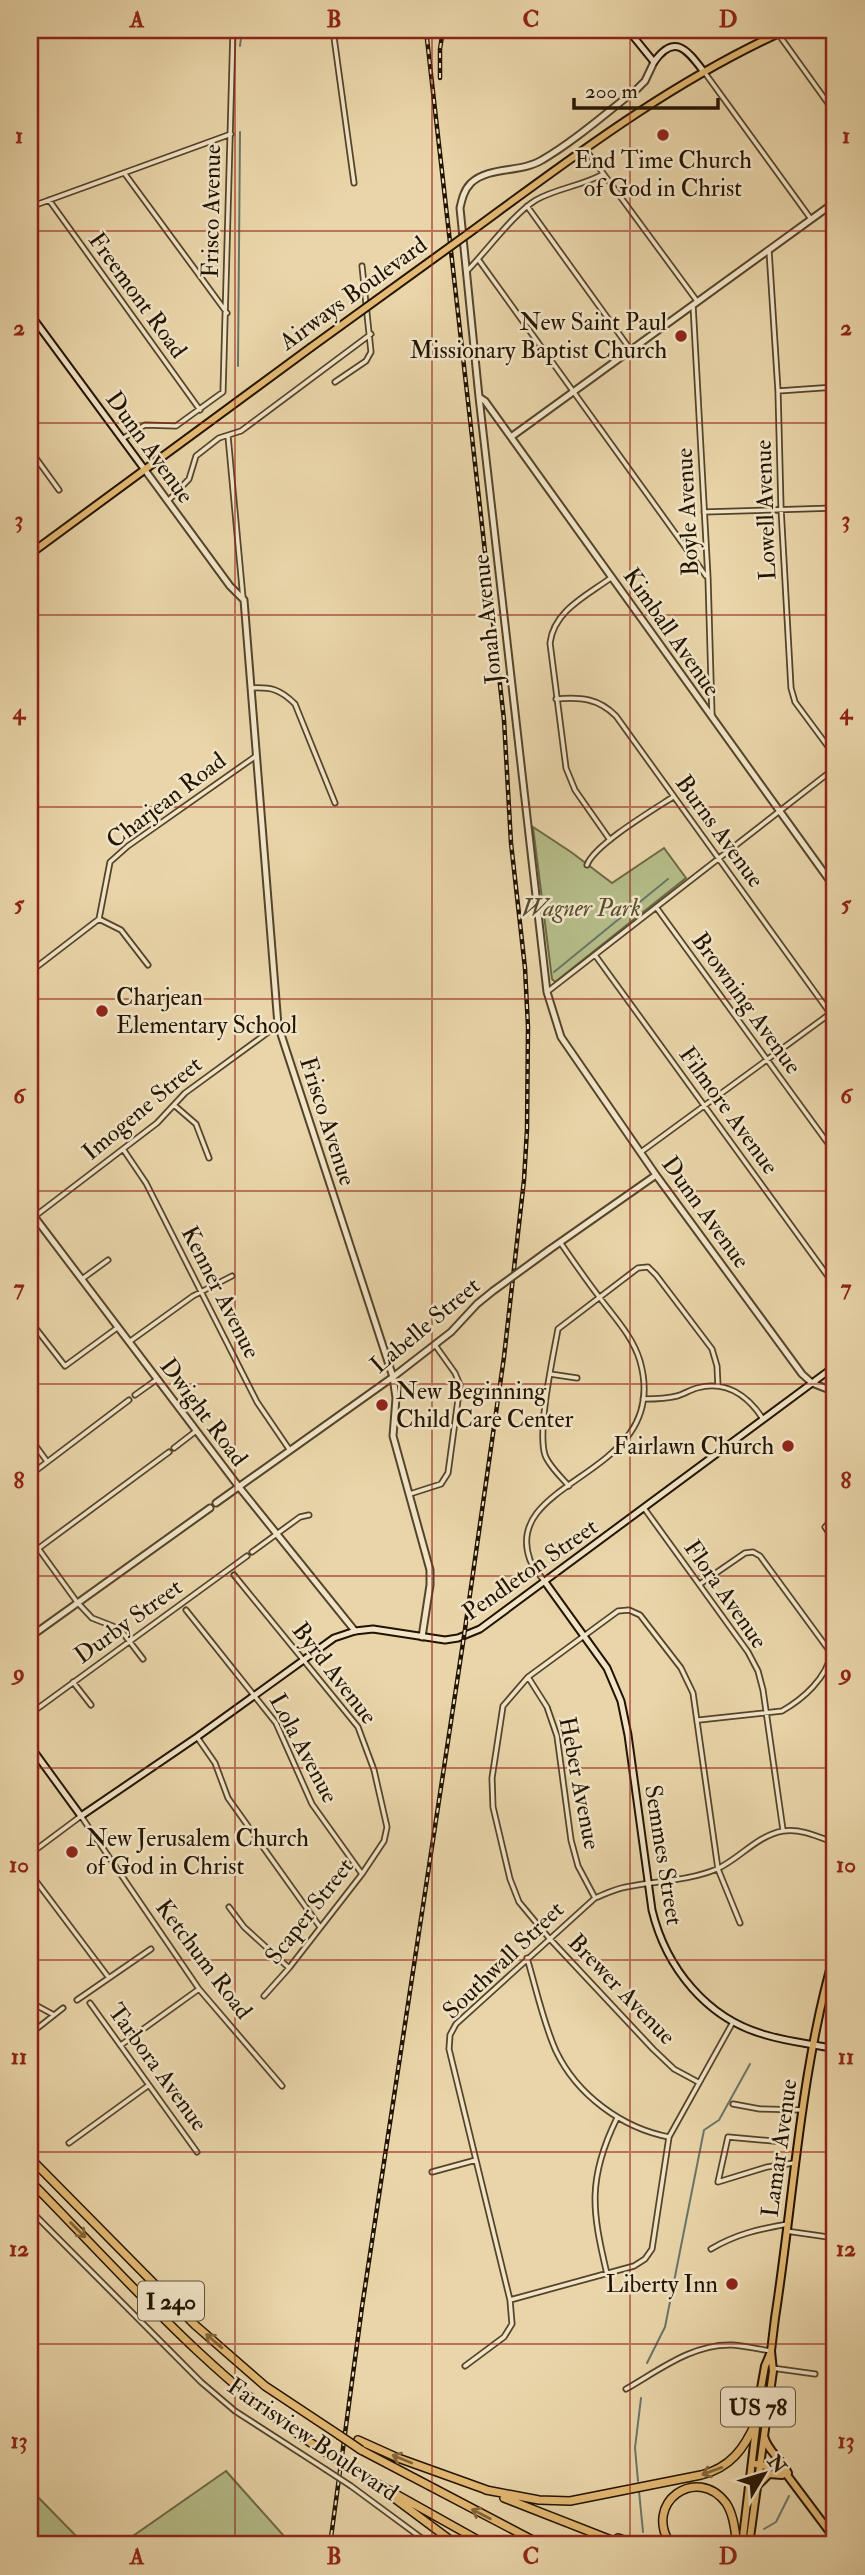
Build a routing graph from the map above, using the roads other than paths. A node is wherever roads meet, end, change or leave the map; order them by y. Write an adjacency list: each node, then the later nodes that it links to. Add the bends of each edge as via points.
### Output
1 (233, 30): 9 (street, Frisco Avenue)
2 (333, 30): 13 (street)
3 (628, 30): 6 (street)
4 (786, 30): 5 (main road, Airways Boulevard)
5 (778, 33): 7 (main road, Airways Boulevard); 8 (street)
6 (654, 62): 7 (street, via 667,48 679,46); 22 (street, Jonah Avenue, via 637,89 541,161 471,183 460,208)
7 (704, 72): 10 (main road, Airways Boulevard); 18 (street)
8 (835, 113)
9 (231, 134): 11 (street); 24 (street, Frisco Avenue)
10 (584, 148): 12 (street); 38 (main road, Airways Boulevard, bridge)
11 (125, 174): 14 (street); 24 (street)
12 (603, 174): 16 (street); 23 (street)
13 (354, 183)
14 (49, 200): 17 (street); 33 (street, Freemont Road)
15 (835, 202): 18 (street)
16 (527, 206): 20 (street); 27 (street)
17 (30, 207)
18 (811, 219): 19 (street)
19 (769, 250): 23 (street); 31 (street, Lowell Avenue)
20 (478, 259): 22 (street); 30 (street)
21 (362, 267): 26 (street)
22 (466, 273): 32 (street, Jonah Avenue)
23 (695, 303): 27 (street); 43 (street, Boyle Avenue)
24 (227, 313): 33 (street, Frisco Avenue, via 223,392)
25 (30, 314): 36 (street, Dunn Avenue)
26 (371, 334): 28 (street, via 369,358); 34 (street, Airways Boulevard)
27 (630, 349): 30 (street)
28 (335, 382)
29 (835, 387): 31 (street)
30 (574, 391): 35 (street); 46 (street)
31 (778, 391): 41 (street, Lowell Avenue)
32 (479, 397): 35 (street, Kimball Avenue); 66 (street, Jonah Avenue)
33 (200, 410): 36 (street, via 176,426 145,425)
34 (228, 436): 40 (street, Airways Boulevard, via 196,456 189,479); 47 (street, Frisco Avenue)
35 (511, 437): 45 (street, Kimball Avenue)
36 (122, 439): 38 (street, Dunn Avenue)
37 (30, 450): 39 (street)
38 (145, 470): 40 (street, Dunn Avenue); 44 (main road, Airways Boulevard)
39 (59, 490)
40 (168, 501): 47 (street, Dunn Avenue)
41 (781, 508): 42 (street); 43 (street); 52 (street, Lowell Avenue, via 791,688 795,702)
42 (835, 508)
43 (704, 512): 46 (street, Boyle Avenue)
44 (30, 554)
45 (612, 578): 49 (street, via 569,608 555,626 550,650); 50 (street, Kimball Avenue)
46 (708, 578): 50 (street, Boyle Avenue)
47 (244, 600): 48 (street, Frisco Avenue)
48 (251, 688): 51 (street, Frisco Avenue); 55 (street, via 272,687 295,704)
49 (556, 699): 54 (street, Burns Avenue, via 584,698 605,706); 57 (street, via 568,776)
50 (712, 718): 56 (street, Kimball Avenue)
51 (257, 754): 62 (street, Charjean Road, via 110,862); 69 (street, Frisco Avenue)
52 (835, 756)
53 (835, 768): 56 (street)
54 (673, 797): 57 (street); 58 (street, Burns Avenue)
55 (335, 803)
56 (780, 812): 58 (street); 60 (street, Kimball Avenue)
57 (610, 840): 59 (street)
58 (718, 859): 61 (street); 67 (street, Burns Avenue)
59 (587, 865)
60 (835, 888)
61 (656, 907): 63 (street); 71 (street, Browning Avenue)
62 (99, 919): 64 (street, via 121,930); 65 (street)
63 (595, 955): 66 (street); 73 (street, Filmore Avenue)
64 (148, 965)
65 (30, 972)
66 (547, 992): 70 (street, Jonah Avenue)
67 (833, 1012): 68 (street, Burns Avenue); 71 (street)
68 (835, 1020)
69 (278, 1025): 72 (street, Imogene Street); 94 (street, Frisco Avenue)
70 (561, 1037): 75 (street, Dunn Avenue)
71 (767, 1060): 73 (street); 76 (street, Browning Avenue)
72 (174, 1105): 74 (street, Imogene Street); 77 (street, via 196,1124)
73 (705, 1106): 75 (street); 85 (street, Filmore Avenue)
74 (123, 1149): 80 (street, Imogene Street); 86 (street, Kenner Avenue, via 146,1182)
75 (641, 1152): 78 (street, Dunn Avenue)
76 (835, 1153)
77 (209, 1158)
78 (656, 1174): 81 (street, Labelle Street); 97 (street, Dunn Avenue)
79 (30, 1211): 80 (street, Dwight Road)
80 (32, 1219): 84 (street, Dwight Road)
81 (560, 1242): 87 (street); 91 (street, Labelle Street, bridge, via 494,1291)
82 (108, 1259): 84 (street)
83 (232, 1276): 86 (street)
84 (82, 1279): 89 (street, Dwight Road)
85 (835, 1286)
86 (201, 1291): 90 (street); 107 (street, Kenner Avenue, via 257,1402)
87 (599, 1297): 93 (street, via 558,1329); 98 (street, via 638,1268 648,1267 712,1349); 101 (street, via 632,1341 640,1362)
88 (30, 1321): 89 (street, via 65,1366)
89 (117, 1328): 90 (street, Dwight Road)
90 (129, 1342): 96 (street, Dwight Road)
91 (435, 1345): 94 (street, Labelle Street); 113 (street, via 460,1385 448,1473 441,1483)
92 (835, 1366): 97 (street, Pendleton Street)
93 (550, 1374): 95 (street); 111 (street, via 542,1438 546,1456)
94 (393, 1377): 107 (street, Labelle Street); 113 (street, Frisco Avenue, via 393,1436)
95 (577, 1378)
96 (156, 1380): 100 (street); 104 (street, Dwight Road)
97 (812, 1383): 99 (street, Dunn Avenue); 103 (street, Pendleton Street)
98 (718, 1386): 101 (street); 103 (street, via 744,1397)
99 (835, 1392)
100 (135, 1395)
101 (643, 1399): 111 (street, via 640,1417 628,1437)
102 (129, 1400): 109 (street)
103 (764, 1420): 116 (street, Pendleton Street)
104 (196, 1431): 106 (street); 112 (street, Dwight Road)
105 (30, 1438): 109 (street)
106 (174, 1448)
107 (289, 1449): 112 (street, Labelle Street)
108 (169, 1452): 122 (street)
109 (46, 1461): 110 (street)
110 (30, 1475)
111 (569, 1486): 126 (street, via 543,1503 529,1521 530,1561)
112 (239, 1487): 114 (street, Labelle Street); 119 (street, Dwight Road)
113 (410, 1494): 133 (street, Frisco Avenue, via 430,1570)
114 (216, 1503)
115 (209, 1508): 128 (street)
116 (644, 1508): 126 (street, Pendleton Street); 127 (street, Flora Avenue)
117 (309, 1515): 119 (street)
118 (835, 1516): 121 (street, via 825,1527)
119 (277, 1534): 123 (street); 130 (street, Dwight Road)
120 (30, 1538): 122 (street)
121 (835, 1542)
122 (38, 1548): 128 (street)
123 (252, 1552)
124 (247, 1556): 134 (street, Durby Street)
125 (234, 1575): 136 (street, Byrd Avenue)
126 (545, 1582): 131 (street, Semmes Street); 133 (street, Pendleton Street, via 467,1635 445,1640)
127 (700, 1584): 141 (street, Flora Avenue, via 758,1671); 141 (street, via 753,1552 831,1653 828,1667 794,1704)
128 (77, 1602): 132 (street); 134 (street, via 92,1618 115,1627)
129 (186, 1610): 139 (street, Lola Avenue)
130 (355, 1631): 133 (street, Pendleton Street, via 373,1629); 136 (street, Pendleton Street, via 324,1643)
131 (585, 1635): 137 (street, Brewer Avenue); 143 (street, Brewer Avenue, via 618,1611 640,1615 686,1676); 154 (street, Semmes Street, via 607,1668 621,1701)
132 (30, 1637)
133 (422, 1637)
134 (130, 1641): 135 (street); 138 (street, Durby Street)
135 (143, 1658)
136 (303, 1659): 139 (street, Pendleton Street); 149 (street, Byrd Avenue, via 366,1743 386,1818)
137 (527, 1677): 155 (street, Heber Avenue, via 547,1707 557,1737 571,1840); 159 (street, Brewer Avenue, via 503,1706 492,1778 493,1807 519,1902)
138 (73, 1682): 140 (street); 142 (street, Durby Street)
139 (255, 1694): 144 (street, Pendleton Street); 153 (street, Lola Avenue, via 288,1745 312,1804)
140 (91, 1705)
141 (766, 1712): 143 (street); 147 (street, Flora Avenue)
142 (30, 1714)
143 (699, 1720): 151 (street, Brewer Avenue)
144 (197, 1737): 146 (street, Pendleton Street); 158 (street, via 215,1763 228,1798)
145 (30, 1746): 146 (street, Ketchum Road)
146 (81, 1816): 150 (street); 165 (street, Ketchum Road)
147 (783, 1830): 148 (street); 151 (street, Southwall Street)
148 (835, 1843)
149 (381, 1847): 153 (street, Scaper Street)
150 (30, 1854)
151 (718, 1868): 154 (street, Southwall Street); 157 (street, Brewer Avenue)
152 (30, 1872): 164 (street)
153 (362, 1874): 158 (street, Scaper Street)
154 (648, 1884): 155 (street, Southwall Street, via 622,1887); 172 (street, Semmes Street, via 658,1934 673,1964 690,1987)
155 (595, 1898): 159 (street, Southwall Street)
156 (229, 1907): 163 (street)
157 (740, 1923)
158 (320, 1927): 163 (street, Scaper Street)
159 (549, 1938): 162 (street, Southwall Street); 177 (street, Brewer Avenue, via 653,2049)
160 (151, 1949): 164 (street)
161 (835, 1952): 174 (main road, Lamar Avenue / US 78)
162 (527, 1958): 182 (street, via 556,2052 585,2090); 188 (street, Southwall Street, via 456,2024 450,2035 449,2049)
163 (289, 1968): 166 (street, Scaper Street)
164 (109, 1978): 167 (street)
165 (199, 1989): 175 (street); 179 (street, Ketchum Road)
166 (264, 1996)
167 (77, 2000)
168 (30, 2002): 171 (street)
169 (90, 2003): 175 (street, Tarbora Avenue)
170 (63, 2008): 171 (street)
171 (54, 2015): 173 (street)
172 (733, 2022): 174 (street, Semmes Street, via 766,2035); 177 (street)
173 (30, 2034)
174 (813, 2044): 176 (street, Semmes Street); 181 (main road, Lamar Avenue / US 78)
175 (120, 2045): 178 (street, Tarbora Avenue)
176 (835, 2049)
177 (698, 2082): 183 (street)
178 (149, 2085): 185 (street); 186 (street, Tarbora Avenue)
179 (282, 2086)
180 (733, 2104): 181 (street)
181 (803, 2110): 189 (main road, Lamar Avenue / US 78)
182 (617, 2118): 183 (street, via 646,2133); 196 (street, via 602,2147 595,2189 595,2223)
183 (669, 2137): 196 (street, via 652,2249 634,2266)
184 (785, 2142): 189 (street, via 728,2137 718,2182)
185 (69, 2143)
186 (197, 2152)
187 (30, 2158): 205 (highway, I 240, one-way to 187, via 265,2385 195,2325)
188 (476, 2160): 190 (street); 197 (street, Southwall Street)
189 (796, 2163): 193 (main road, Lamar Avenue / US 78)
190 (432, 2172)
191 (30, 2181): 207 (highway, I 240, one-way to 207, bridge, via 240,2390 289,2429)
192 (30, 2210): 213 (street, Farrisview Boulevard, bridge, via 235,2411 351,2486)
193 (787, 2228): 194 (street); 195 (street, via 758,2229); 198 (main road, Lamar Avenue / US 78)
194 (835, 2238)
195 (711, 2249)
196 (607, 2274): 197 (street)
197 (510, 2300): 199 (street, Southwall Street, via 512,2323 504,2337)
198 (771, 2351): 200 (main road, Lamar Avenue / US 78); 202 (street, via 732,2345 700,2350); 203 (main road, Lamar Avenue / US 78)
199 (465, 2366)
200 (772, 2368): 201 (street); 204 (main road, Lamar Avenue / US 78)
201 (815, 2374)
202 (626, 2389)
203 (756, 2422): 206 (main road, Lamar Avenue / US 78); 210 (highway, one-way to 210, via 730,2463 701,2475 570,2501)
204 (763, 2434): 206 (main road, Lamar Avenue / US 78); 208 (main road)
205 (339, 2435): 210 (highway, one-way to 205, bridge); 216 (highway, I 240, one-way to 205, bridge)
206 (755, 2464): 208 (main road, via 779,2469); 209 (main road, Lamar Avenue / US 78); 221 (main road, Lamar Avenue / US 78)
207 (373, 2481): 214 (highway); 215 (highway, I 240)
208 (793, 2481): 209 (main road, via 774,2473); 212 (main road)
209 (756, 2487): 222 (main road, Lamar Avenue / US 78)
210 (486, 2490): 211 (highway)
211 (534, 2510): 217 (highway); 218 (highway)
212 (835, 2539)
213 (431, 2545)
214 (457, 2545)
215 (487, 2545)
216 (542, 2545)
217 (624, 2545)
218 (638, 2545)
219 (671, 2545): 220 (highway, via 663,2531 664,2511 675,2495 698,2487 726,2503)
220 (737, 2545)
221 (742, 2545)
222 (749, 2545)

